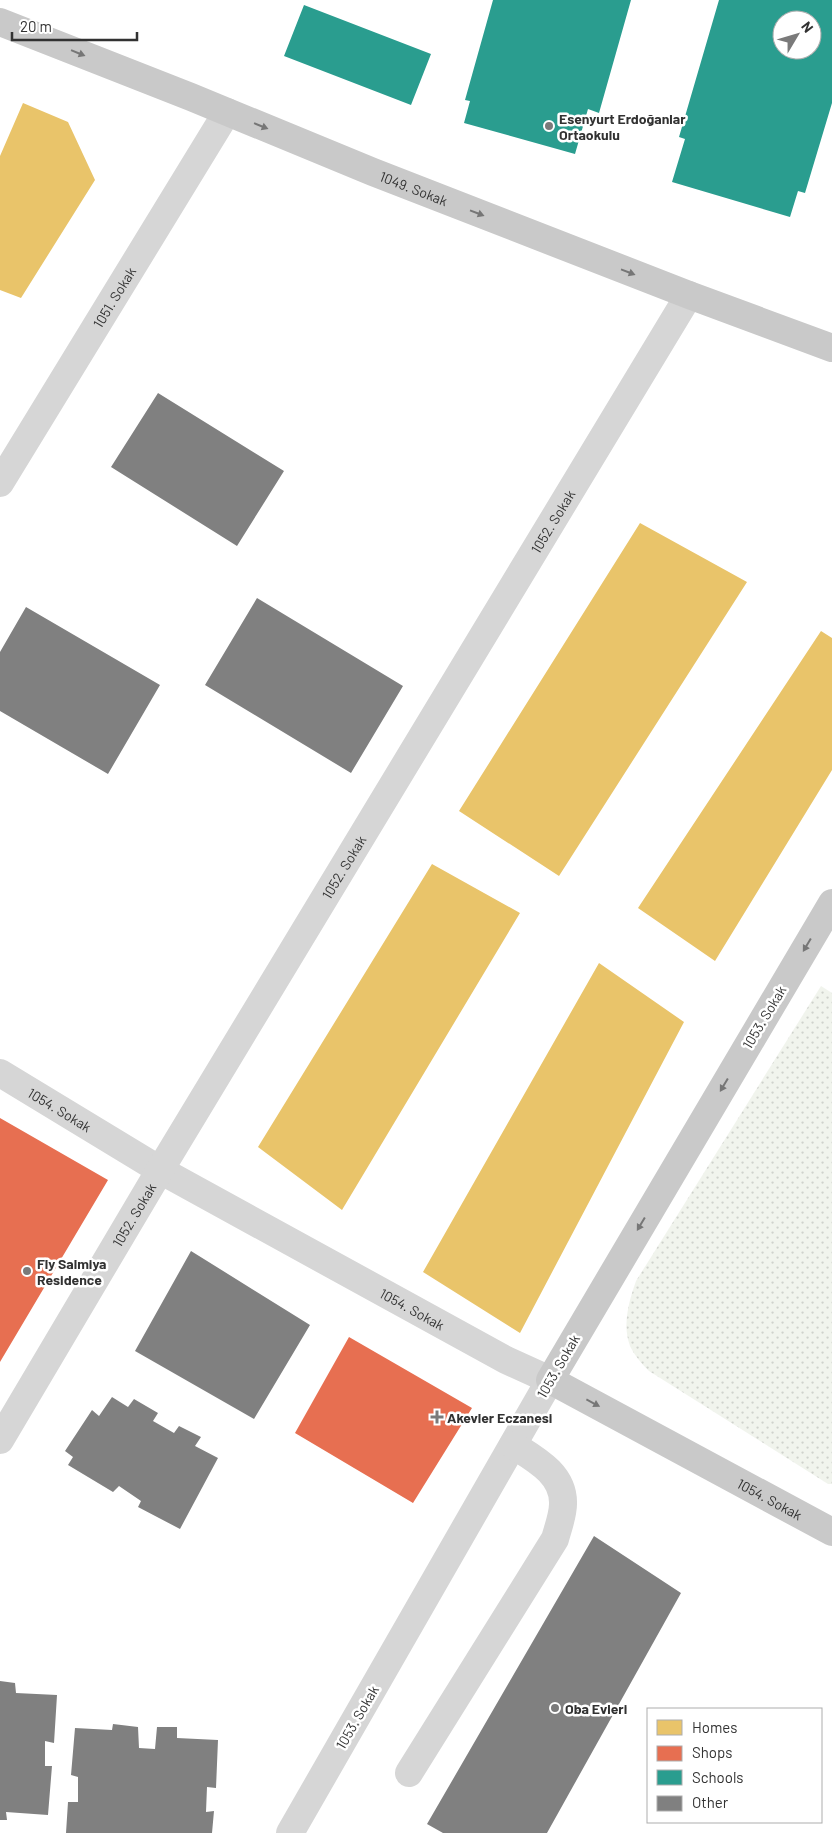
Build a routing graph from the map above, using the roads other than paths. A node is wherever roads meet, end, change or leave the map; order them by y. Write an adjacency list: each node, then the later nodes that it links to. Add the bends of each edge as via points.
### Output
1 (0, 22): 2 (main road, 1049. Sokak, one-way to 2)
2 (227, 112): 3 (main road, 1049. Sokak, one-way to 3); 5 (street, 1051. Sokak)
3 (689, 295): 4 (main road, 1049. Sokak); 8 (street, 1052. Sokak)
4 (832, 348)
5 (0, 483)
6 (832, 903): 9 (main road, 1053. Sokak, one-way to 9)
7 (0, 1073): 8 (street, 1054. Sokak)
8 (160, 1170): 9 (street, 1054. Sokak, via 506,1360); 10 (street, 1052. Sokak)
9 (550, 1380): 11 (street, 1053. Sokak); 12 (main road, 1054. Sokak, one-way to 12)
10 (0, 1440)
11 (513, 1445): 13 (street, via 543,1463 562,1491 563,1506 555,1539); 14 (street, 1053. Sokak)
12 (832, 1532)
13 (409, 1774)
14 (290, 1833)

